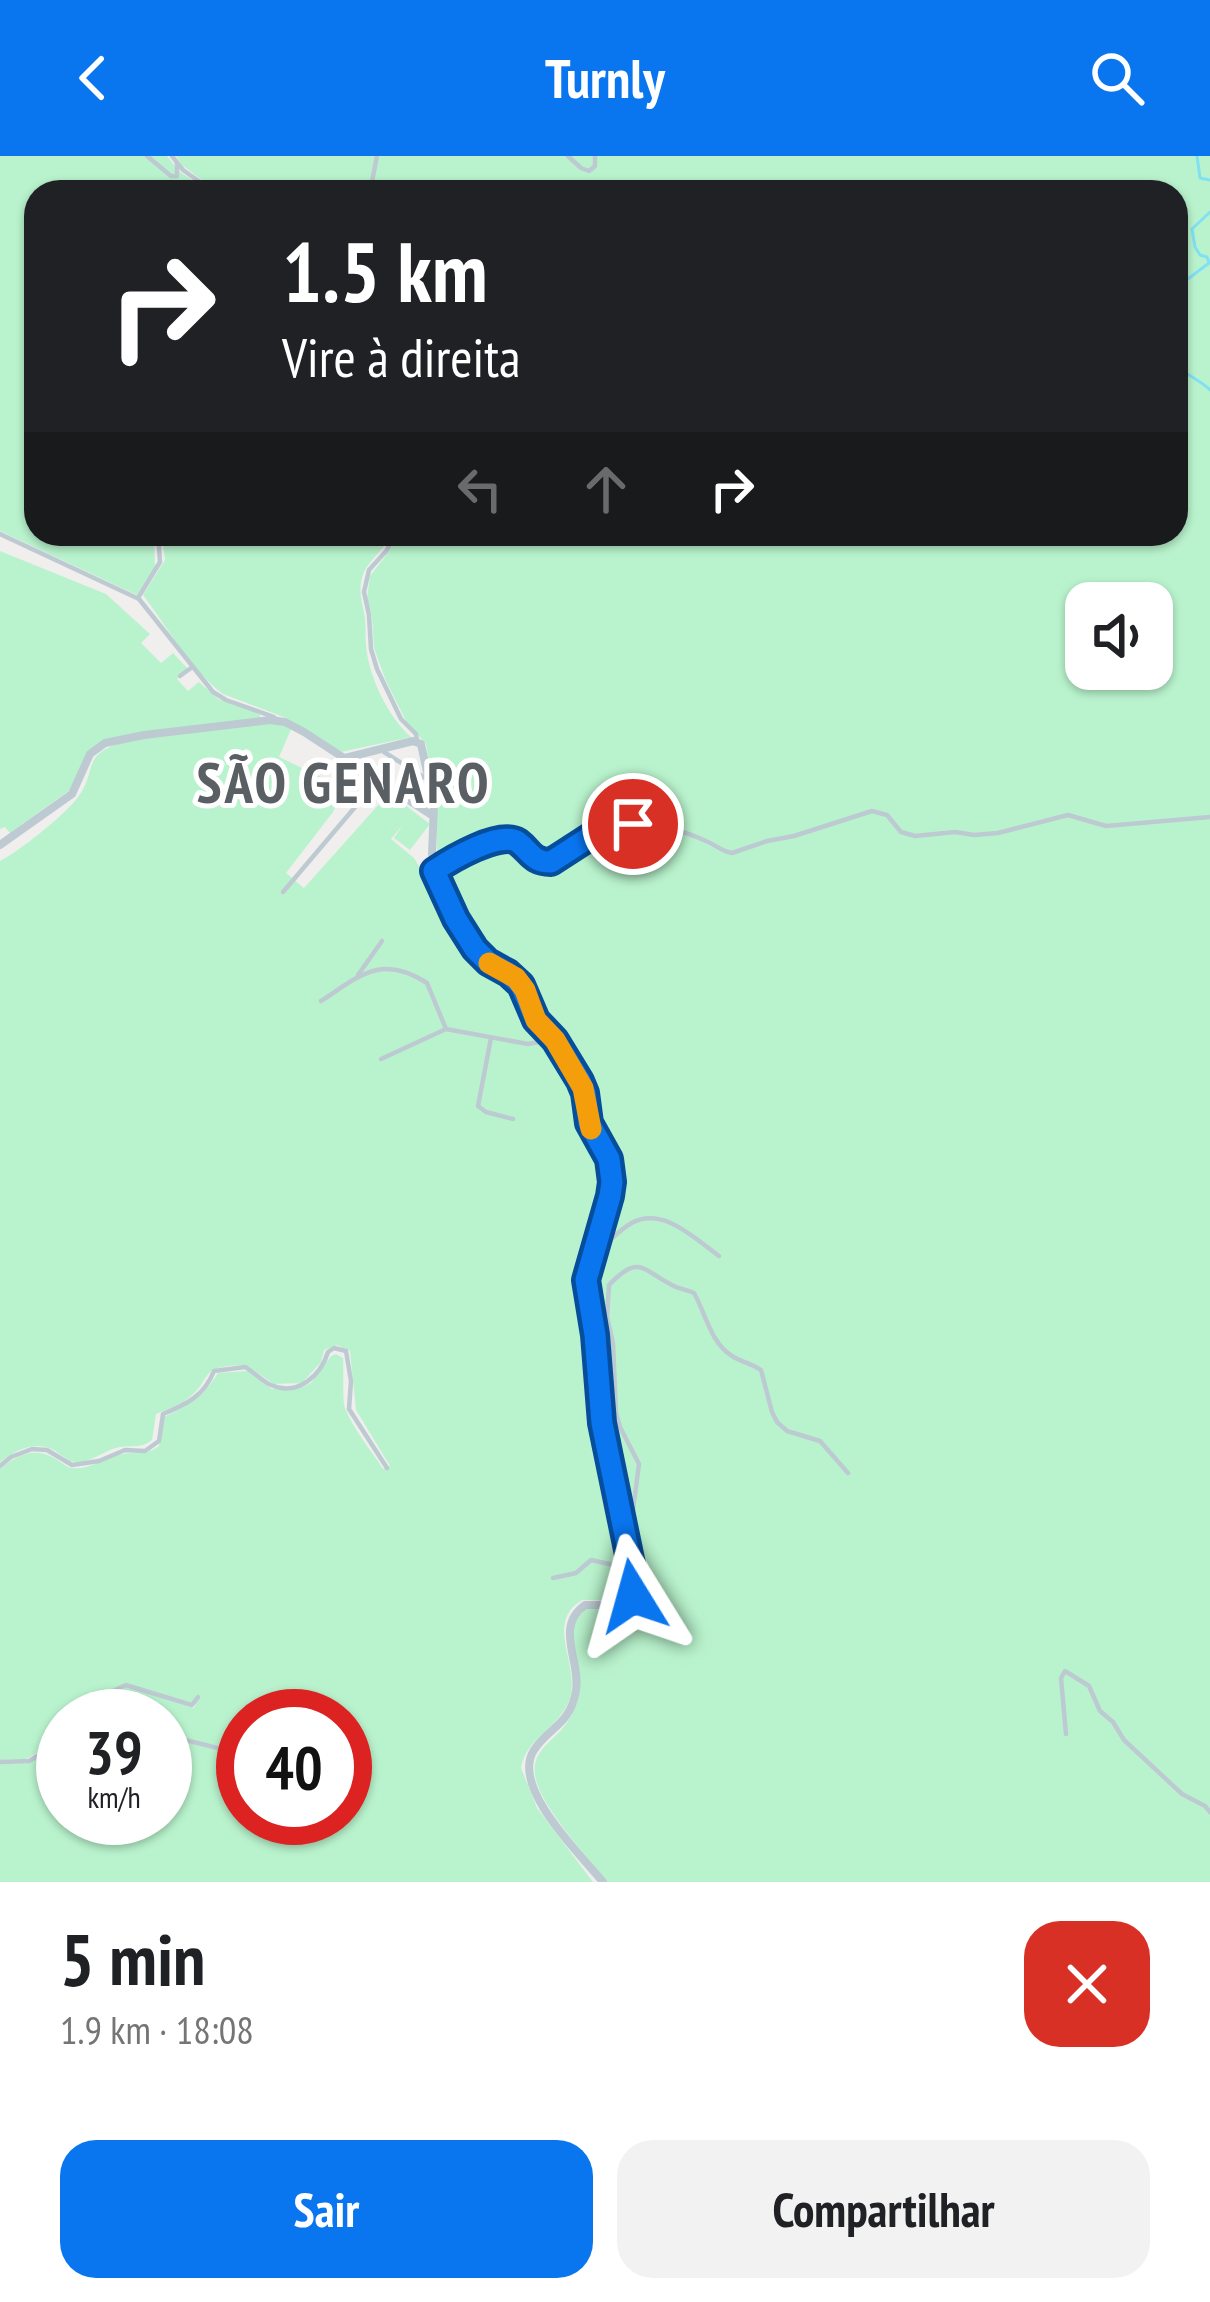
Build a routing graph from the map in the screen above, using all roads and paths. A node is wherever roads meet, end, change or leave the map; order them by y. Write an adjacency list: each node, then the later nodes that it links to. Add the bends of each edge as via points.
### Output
1 (147, 156): 5 (street, via 171,176)
2 (172, 156): 5 (street)
3 (568, 156): 4 (street, via 584,171)
4 (595, 156)
5 (177, 164): 6 (street)
6 (198, 180)
7 (26, 546): 10 (street)
8 (159, 546): 10 (street, via 160,562)
9 (389, 546): 14 (street, via 369,570 364,592 371,649)
10 (138, 598): 11 (street)
11 (191, 668): 12 (street); 13 (street, via 221,698)
12 (181, 676)
13 (284, 722): 16 (street); 21 (street, via 105,743 72,794)
14 (417, 740): 15 (street); 18 (street)
15 (379, 749): 16 (street); 18 (street)
16 (345, 758): 17 (street)
17 (379, 780): 19 (street); 23 (street)
18 (430, 782): 19 (street)
19 (434, 817): 22 (street)
20 (1210, 817): 22 (street, via 1106,826 1068,815 998,833 916,836 872,812 732,854 633,824 599,831 551,862 508,838)
21 (0, 844)
22 (434, 871): 28 (street, via 475,949 521,985)
23 (284, 892)
24 (382, 941): 25 (street)
25 (358, 977): 26 (street); 27 (street, via 382,968 422,979)
26 (321, 1000)
27 (446, 1030): 29 (street); 30 (street)
28 (545, 1031): 29 (street, via 536,1044); 32 (street, via 583,1088 589,1123 609,1159 610,1196)
29 (491, 1038): 31 (street, via 478,1106)
30 (381, 1060)
31 (513, 1118)
32 (593, 1252): 33 (street, via 652,1217); 37 (street, via 586,1280 602,1423)
33 (719, 1256)
34 (0, 1466): 35 (street, via 32,1449 73,1465 148,1450 163,1414 202,1392 217,1369 245,1367 274,1387 302,1385 334,1348 346,1351 349,1408)
35 (386, 1468)
36 (848, 1473): 39 (street, via 820,1441 777,1422 760,1370 722,1347 694,1293 647,1268 624,1272 609,1285 607,1318 616,1418 639,1464)
37 (632, 1569): 38 (street, via 591,1560 576,1574); 39 (street)
38 (553, 1578)
39 (634, 1582): 46 (street, via 628,1603 585,1604 573,1616 575,1696 528,1764 550,1818)
40 (198, 1697): 41 (street)
41 (192, 1705)
42 (1066, 1734): 45 (street, via 1065,1671 1089,1686 1127,1743)
43 (36, 1757): 44 (street)
44 (0, 1762)
45 (1210, 1812)
46 (603, 1882)

